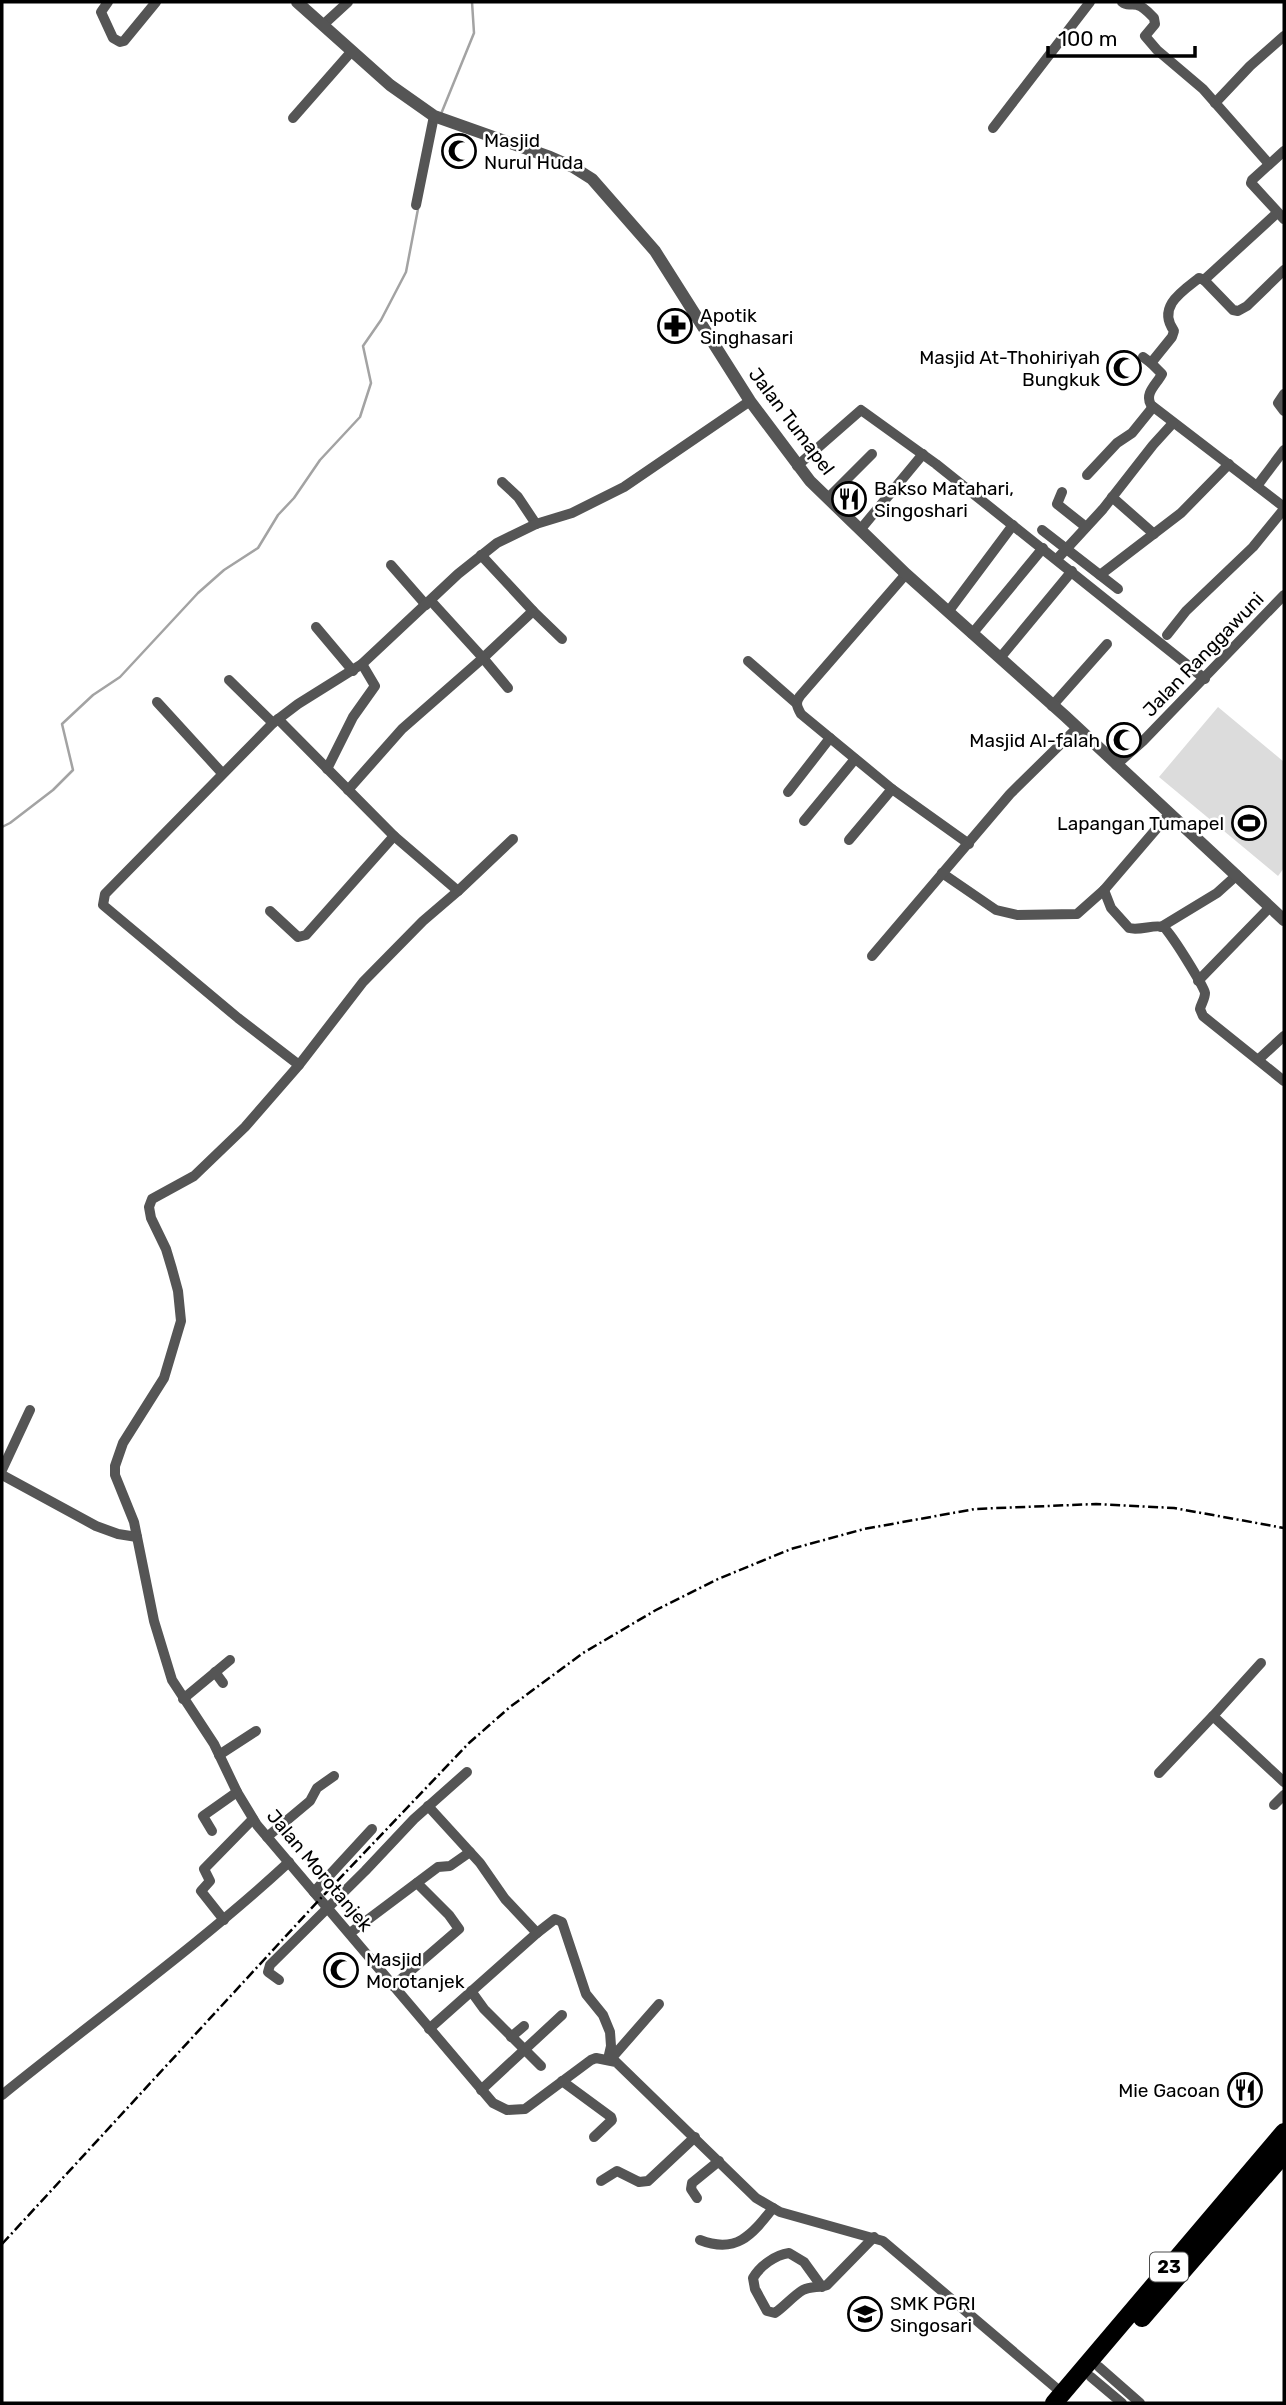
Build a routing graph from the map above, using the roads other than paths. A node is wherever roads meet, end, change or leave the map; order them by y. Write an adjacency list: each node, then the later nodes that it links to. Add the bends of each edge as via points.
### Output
1 (108, 2): 2 (street, via 102,12 113,38 120,42)
2 (156, 2)
3 (297, 2): 7 (street, Jalan Tumapel)
4 (348, 2): 7 (street)
5 (1122, 2): 10 (street, via 1136,5 1154,18 1145,36)
6 (1087, 5): 13 (street)
7 (324, 24): 9 (street, Jalan Tumapel)
8 (1284, 36): 10 (street)
9 (351, 52): 11 (street); 12 (street, Jalan Tumapel)
10 (1215, 103): 15 (street)
11 (293, 117)
12 (436, 118): 16 (street); 21 (street, Jalan Tumapel, via 550,157 581,171 599,187 666,267)
13 (993, 128)
14 (1284, 151): 15 (street)
15 (1269, 164): 17 (street, via 1251,183)
16 (416, 205)
17 (1281, 216): 19 (street)
18 (1284, 270): 19 (street, via 1238,311)
19 (1204, 280): 22 (street, via 1199,278 1170,305 1167,318 1174,333 1147,360 1162,374 1149,394)
20 (1284, 394): 23 (street, via 1278,402)
21 (750, 401): 29 (street, Jalan Tumapel); 37 (street, via 625,487 572,513)
22 (1153, 407): 24 (street); 30 (street)
23 (1284, 411)
24 (1173, 424): 28 (street); 34 (street)
25 (1284, 450): 32 (street)
26 (873, 454): 35 (street)
27 (923, 454): 29 (street, via 861,410); 38 (street); 40 (street)
28 (1229, 464): 32 (street); 42 (street)
29 (797, 466): 35 (street, Jalan Tumapel)
30 (1087, 475)
31 (502, 482): 37 (street)
32 (1257, 486): 36 (street)
33 (1062, 492): 39 (street, via 1057,504)
34 (1112, 497): 39 (street); 42 (street)
35 (828, 498): 40 (street, Jalan Tumapel)
36 (1284, 508): 57 (street, via 1253,547)
37 (536, 524): 45 (street)
38 (1013, 525): 43 (street); 54 (street)
39 (1086, 527): 44 (street)
40 (860, 530): 48 (street, Jalan Tumapel)
41 (1042, 530): 44 (street)
42 (1154, 534): 49 (street)
43 (1043, 548): 44 (street); 56 (street)
44 (1061, 554): 47 (street); 49 (street)
45 (481, 555): 52 (street); 53 (street)
46 (391, 565): 52 (street)
47 (1072, 571): 61 (street); 65 (street)
48 (906, 574): 54 (street, Jalan Tumapel); 69 (street)
49 (1100, 575): 50 (street)
50 (1118, 589)
51 (1284, 595): 65 (street, Jalan Ranggawuni)
52 (428, 603): 60 (street); 63 (street)
53 (533, 611): 58 (street); 60 (street)
54 (948, 612): 56 (street, Jalan Tumapel)
55 (316, 626): 64 (street)
56 (972, 634): 61 (street, Jalan Tumapel)
57 (1167, 635)
58 (562, 639)
59 (1107, 644): 70 (street)
60 (483, 658): 67 (street); 79 (street, via 402,729)
61 (1000, 658): 70 (street, Jalan Tumapel)
62 (748, 661): 69 (street)
63 (362, 664): 64 (street); 76 (street, via 375,686 353,717)
64 (353, 671): 71 (street)
65 (1209, 674): 75 (street, Jalan Ranggawuni)
66 (229, 680): 71 (street)
67 (508, 688)
68 (156, 702): 77 (street)
69 (796, 704): 73 (street, via 801,714)
70 (1052, 706): 72 (street, Jalan Tumapel)
71 (275, 721): 76 (street); 77 (street)
72 (1077, 728): 75 (street, Jalan Tumapel); 86 (street, via 1010,794)
73 (830, 738): 74 (street); 80 (street)
74 (855, 759): 78 (street); 82 (street)
75 (1116, 765): 81 (street, Jalan Tumapel)
76 (327, 769): 79 (street)
77 (222, 772): 99 (street, via 105,894 103,905)
78 (892, 789): 85 (street); 86 (street)
79 (348, 790): 83 (street)
80 (788, 792)
81 (1170, 813): 88 (street, Jalan Tumapel); 89 (street)
82 (804, 821)
83 (394, 836): 90 (street); 92 (street, via 306,935 298,937)
84 (513, 839): 90 (street)
85 (849, 840)
86 (969, 844): 87 (street)
87 (942, 873): 89 (street, via 987,905 1017,915 1077,914); 95 (street)
88 (1237, 875): 91 (street, Jalan Tumapel); 94 (street, via 1217,893)
89 (1104, 890): 94 (street, via 1111,908 1129,928)
90 (458, 891): 99 (street, via 363,982)
91 (1270, 906): 93 (street, Jalan Tumapel); 96 (street)
92 (270, 911)
93 (1284, 920)
94 (1161, 927): 96 (street, via 1173,937)
95 (872, 956)
96 (1198, 981): 98 (street, via 1205,994 1202,1016)
97 (1284, 1036): 98 (street)
98 (1259, 1059): 100 (street)
99 (299, 1065): 103 (street, Jalan Morotanjek, via 253,1119 194,1176 152,1199 151,1218 166,1249 181,1321 164,1378 123,1443 115,1466)
100 (1284, 1081)
101 (30, 1410): 102 (street)
102 (2, 1472): 103 (street, via 96,1526)
103 (138, 1537): 108 (street, Jalan Morotanjek, via 154,1621 172,1680)
104 (229, 1660): 106 (street)
105 (1261, 1663): 109 (street)
106 (215, 1672): 107 (street); 108 (street)
107 (223, 1683)
108 (183, 1699): 111 (street, Jalan Morotanjek)
109 (1213, 1716): 113 (street); 115 (street)
110 (256, 1731): 111 (street)
111 (219, 1755): 116 (street, Jalan Morotanjek)
112 (467, 1772): 119 (street)
113 (1159, 1773)
114 (334, 1776): 123 (street)
115 (1284, 1782)
116 (237, 1792): 120 (street, Jalan Morotanjek); 122 (street, via 203,1816)
117 (1284, 1795): 118 (street)
118 (1274, 1805)
119 (428, 1806): 124 (street); 128 (street)
120 (253, 1819): 123 (street, Jalan Morotanjek); 129 (street, via 204,1868 210,1881 201,1891)
121 (372, 1829): 127 (street)
122 (212, 1831)
123 (268, 1837): 125 (street, Jalan Morotanjek)
124 (470, 1852): 126 (street); 131 (street)
125 (289, 1862): 127 (street, Jalan Morotanjek); 129 (street)
126 (417, 1883): 130 (street); 133 (street, via 459,1929)
127 (314, 1892): 128 (street, Jalan Morotanjek)
128 (328, 1908): 130 (street, Jalan Morotanjek); 132 (street, via 270,1965 268,1972)
129 (225, 1920): 145 (street)
130 (350, 1933): 133 (street, Jalan Morotanjek)
131 (537, 1933): 134 (street); 141 (street, via 557,1918 563,1924 586,1994 610,2032)
132 (279, 1980)
133 (393, 1986): 138 (street, Jalan Morotanjek)
134 (471, 1991): 138 (street); 139 (street)
135 (659, 2004): 141 (street)
136 (562, 2014): 140 (street)
137 (524, 2026): 139 (street)
138 (429, 2029): 144 (street, Jalan Morotanjek)
139 (512, 2037): 140 (street)
140 (525, 2050): 142 (street); 144 (street)
141 (609, 2059): 143 (street, Jalan Morotanjek, via 596,2058); 148 (street)
142 (541, 2066)
143 (562, 2081): 144 (street, Jalan Morotanjek, via 524,2109 500,2107); 147 (street, via 611,2117)
144 (481, 2090)
145 (2, 2095)
146 (1284, 2132): 160 (highway, 23)
147 (594, 2137)
148 (695, 2137): 150 (street); 151 (street, via 648,2181 639,2182 617,2171)
149 (1284, 2154): 157 (highway, 23)
150 (719, 2161): 152 (street, via 692,2183); 153 (street, via 745,2190)
151 (601, 2181)
152 (697, 2198)
153 (773, 2208): 154 (street); 155 (street, via 737,2243 714,2246)
154 (874, 2237): 156 (street); 160 (street, via 896,2251)
155 (700, 2240)
156 (822, 2287): 156 (street, via 804,2262 789,2253 775,2258 753,2278 772,2314 803,2290)
157 (1096, 2372): 158 (street); 159 (street); 160 (highway, 23)
158 (1116, 2382): 159 (street); 162 (street)
159 (1109, 2392): 161 (street)
160 (1062, 2400)
161 (1122, 2403)
162 (1140, 2403)

